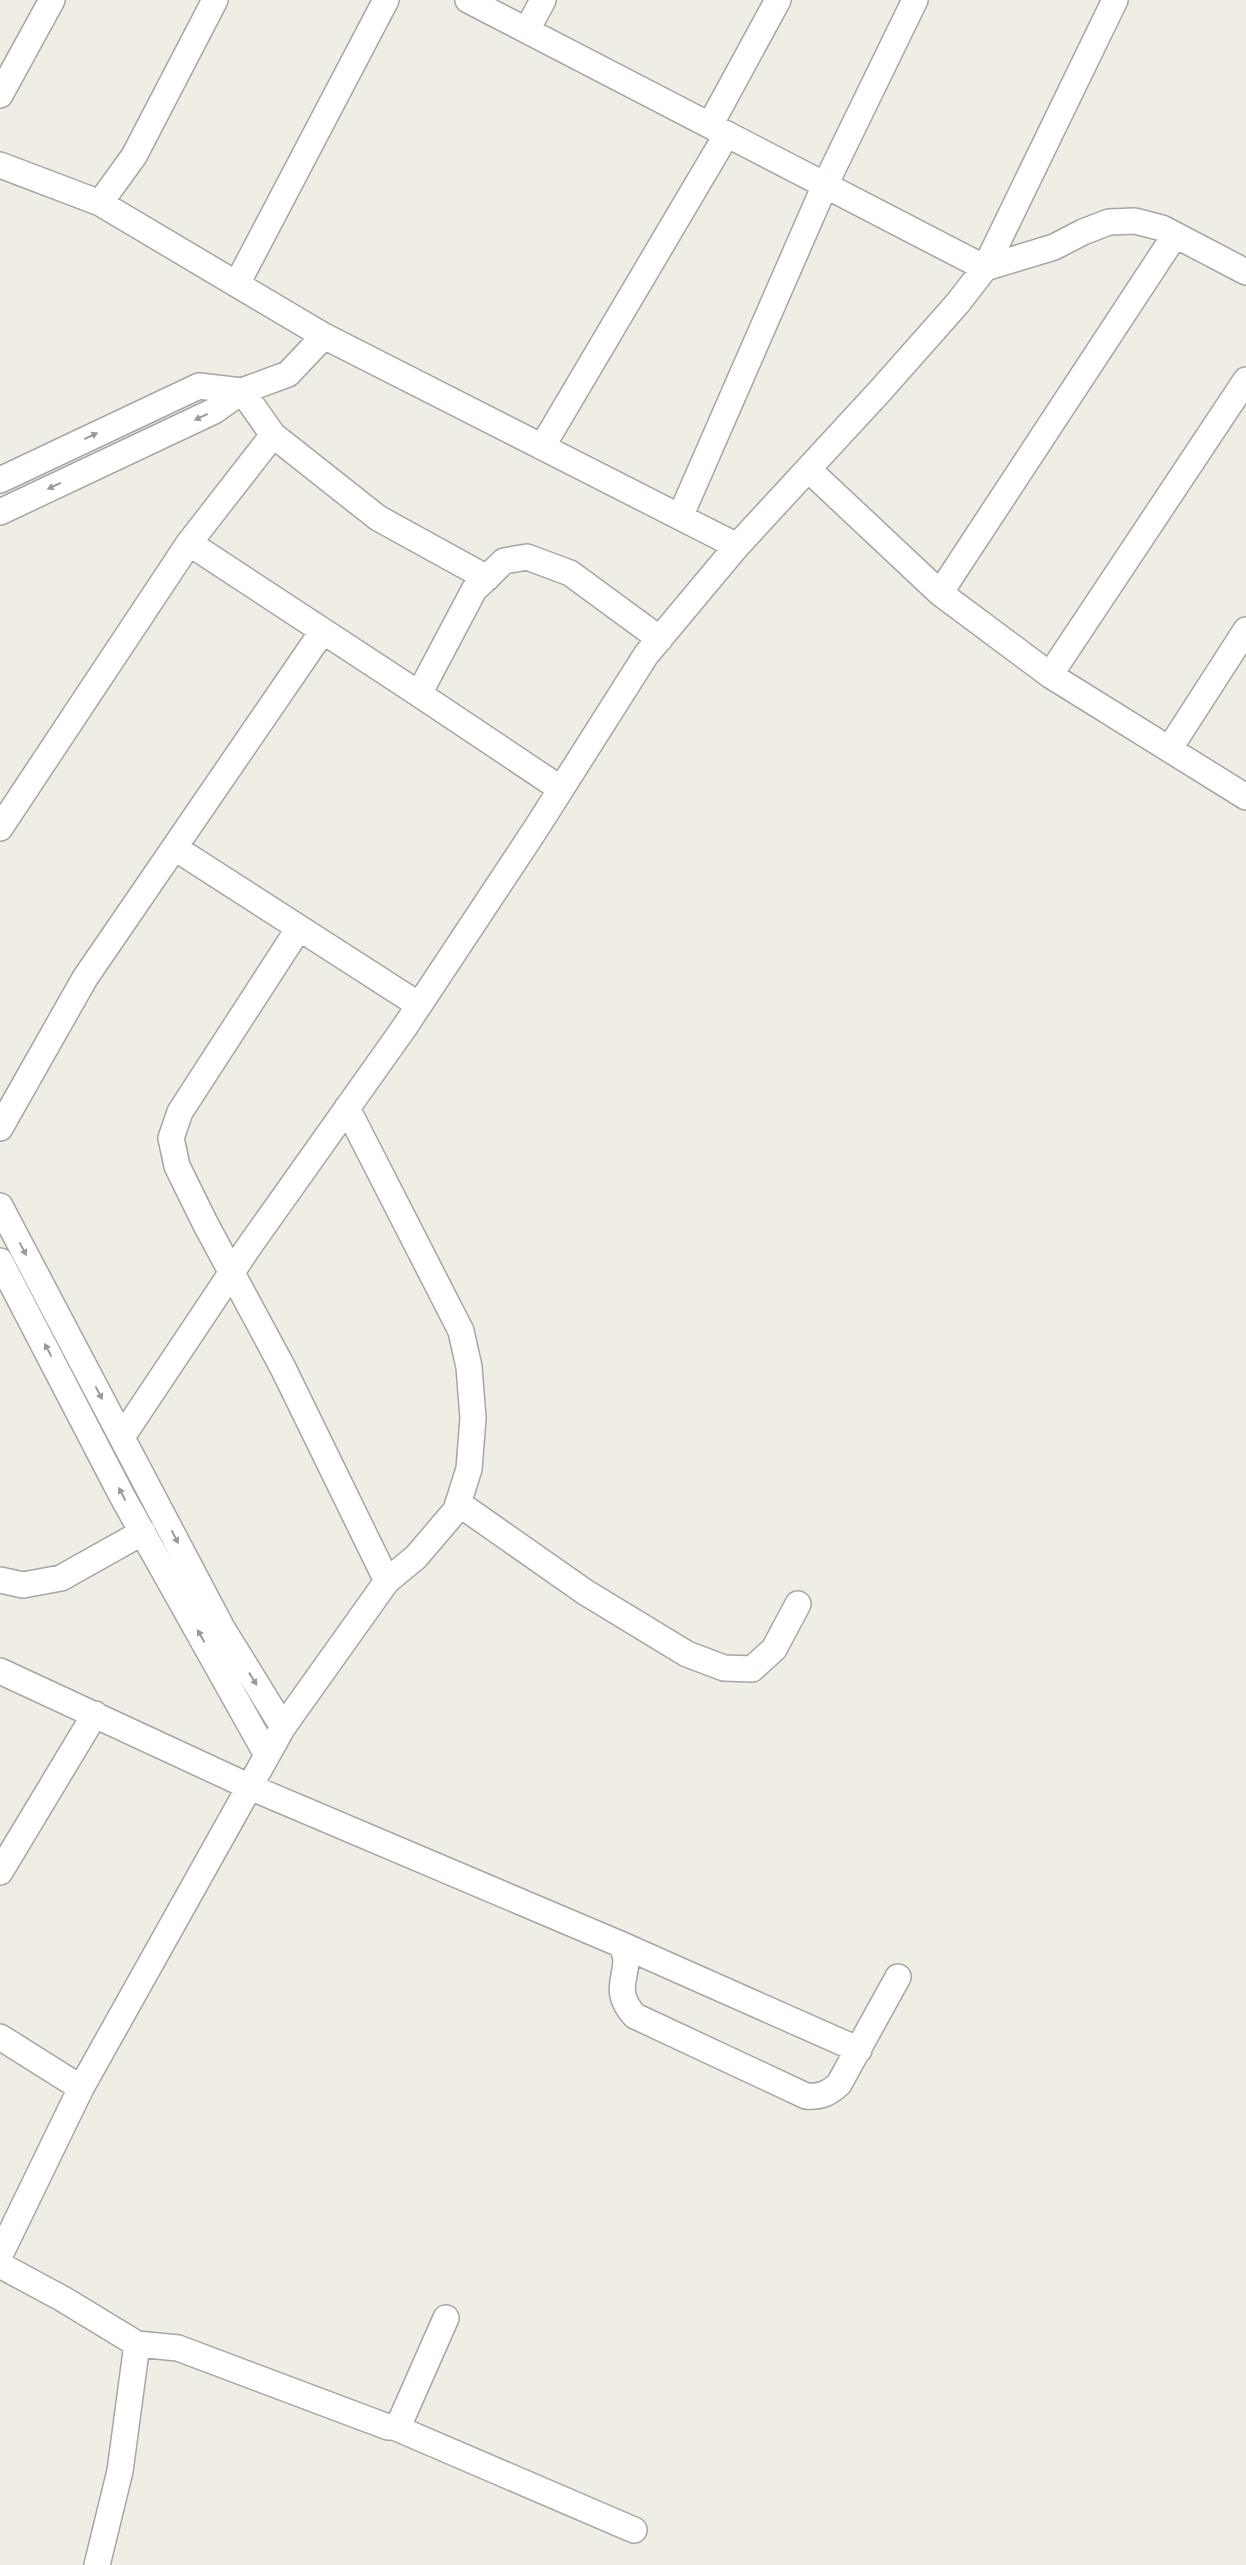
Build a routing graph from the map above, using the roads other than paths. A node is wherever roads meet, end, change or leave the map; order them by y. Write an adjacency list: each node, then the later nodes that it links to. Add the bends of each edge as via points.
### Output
1 (52, 0): 10 (street)
2 (215, 0): 14 (street, via 134,156)
3 (386, 0): 18 (street)
4 (468, 0): 9 (street)
5 (543, 0): 9 (street)
6 (778, 0): 11 (street)
7 (915, 0): 13 (street)
8 (1115, 0): 16 (street)
9 (527, 30): 11 (street)
10 (0, 94)
11 (719, 130): 13 (street); 23 (street)
12 (0, 165): 14 (street)
13 (825, 185): 16 (street); 27 (street)
14 (100, 203): 18 (street)
15 (1175, 235): 16 (street, via 1135,221 1109,222 1054,247); 17 (street); 31 (street)
16 (986, 268): 24 (street, via 951,312)
17 (1246, 272)
18 (237, 284): 19 (street)
19 (324, 336): 21 (street, via 288,374); 23 (street)
20 (1246, 380): 35 (street)
21 (242, 391): 22 (street); 25 (street, one-way to 21, via 198,386); 26 (street, one-way to 26, via 214,411)
22 (274, 435): 28 (street); 30 (street, via 378,518)
23 (542, 447): 27 (street)
24 (808, 469): 29 (street); 31 (street)
25 (0, 480)
26 (0, 512)
27 (680, 517): 29 (street)
28 (189, 543): 33 (street); 40 (street)
29 (737, 546): 34 (street)
30 (487, 578): 34 (street, via 504,561 527,557 570,572); 36 (street, via 474,590)
31 (940, 593): 35 (street)
32 (1246, 630): 37 (street)
33 (322, 632): 36 (street); 41 (street)
34 (660, 639): 38 (street, via 646,655)
35 (1050, 675): 37 (street)
36 (419, 694): 38 (street)
37 (1170, 748): 39 (street)
38 (561, 789): 43 (street)
39 (1246, 797)
40 (0, 828)
41 (175, 848): 42 (street); 45 (street, via 85,978)
42 (299, 928): 43 (street); 48 (street, via 180,1112 171,1138 178,1166)
43 (419, 1005): 44 (street)
44 (347, 1108): 48 (street); 50 (street, via 461,1330 469,1367 473,1418 469,1469)
45 (0, 1128)
46 (0, 1206): 49 (street, one-way to 49)
47 (0, 1260): 51 (street, one-way to 47)
48 (231, 1272): 49 (street); 53 (street, via 283,1368)
49 (122, 1437): 57 (street, one-way to 57, via 222,1628)
50 (458, 1503): 53 (street, via 456,1510 416,1558); 54 (street, via 585,1592 687,1654 724,1668 752,1669 774,1649)
51 (142, 1532): 52 (street, via 61,1578 23,1585); 58 (street, one-way to 51)
52 (0, 1580)
53 (386, 1581): 57 (street)
54 (798, 1604)
55 (0, 1671): 56 (street)
56 (95, 1714): 59 (street); 60 (street)
57 (283, 1727): 58 (street)
58 (267, 1755): 59 (street)
59 (250, 1788): 61 (street); 65 (street)
60 (0, 1872)
61 (620, 1944): 64 (street); 64 (street, via 625,1951 626,1962 622,1998 635,2016 786,2089 806,2096 830,2093)
62 (898, 1977): 64 (street)
63 (0, 2037): 65 (street)
64 (859, 2050)
65 (81, 2088): 66 (street)
66 (0, 2255)
67 (0, 2265): 69 (street, via 64,2298)
68 (446, 2318): 70 (street, via 401,2420)
69 (137, 2344): 70 (street, via 178,2348 388,2428); 72 (street, via 120,2471)
70 (394, 2427): 71 (street)
71 (634, 2530)
72 (97, 2565)

